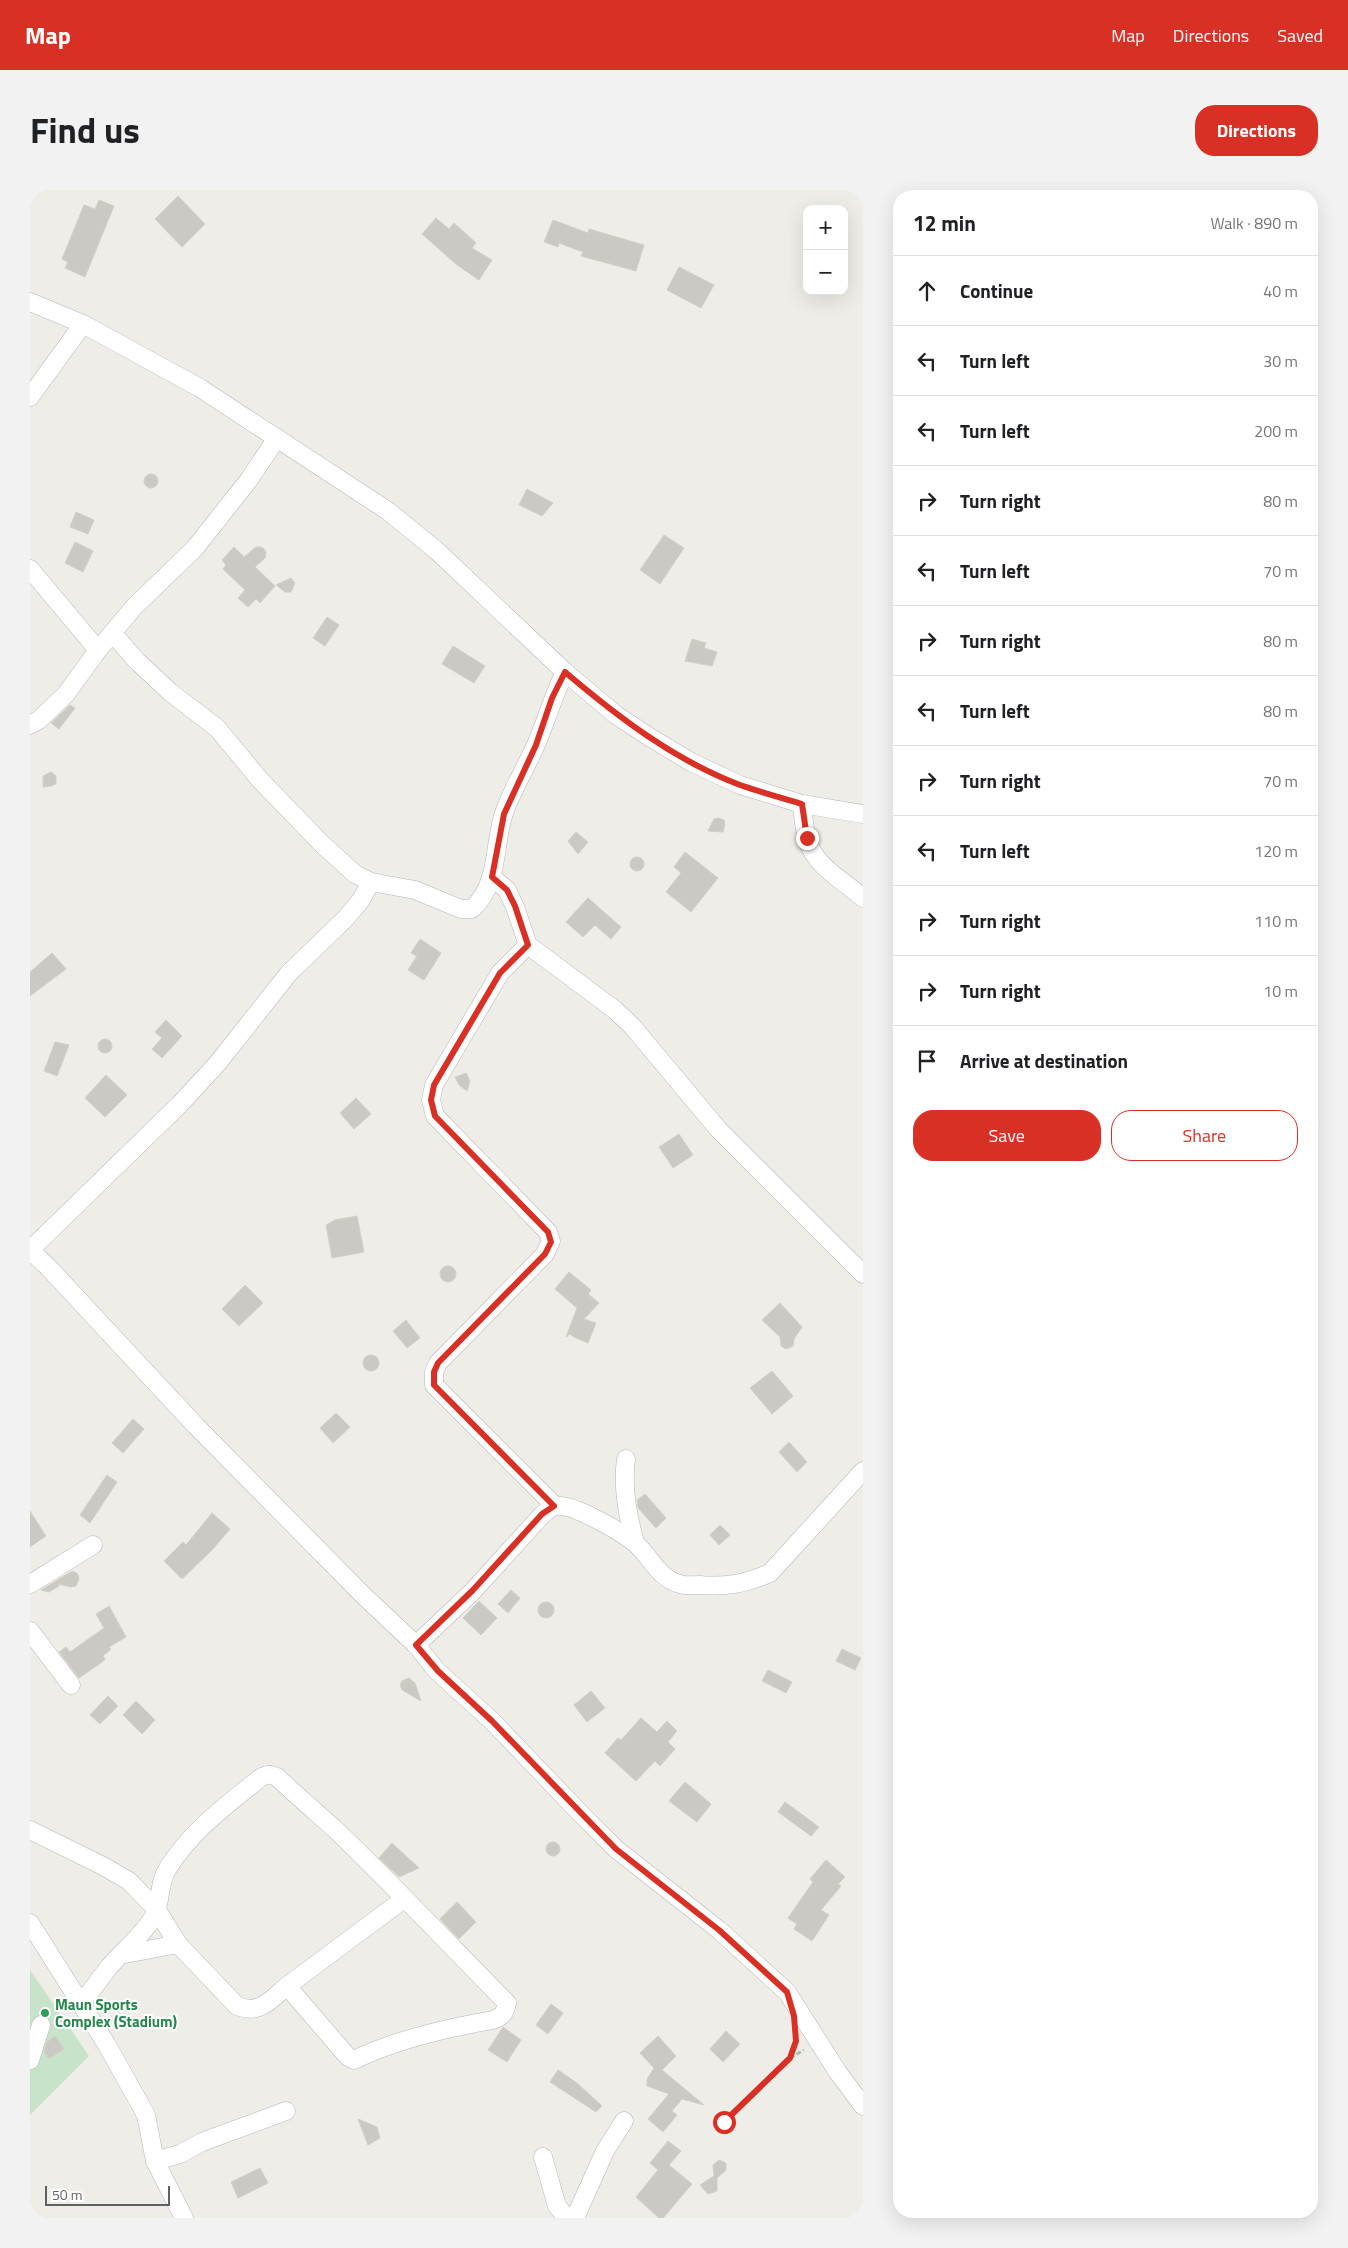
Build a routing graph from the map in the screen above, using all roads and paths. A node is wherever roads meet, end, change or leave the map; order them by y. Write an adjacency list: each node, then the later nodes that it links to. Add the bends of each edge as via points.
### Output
1 (30, 302): 2 (street)
2 (83, 324): 3 (street); 4 (street, via 200,388)
3 (30, 397)
4 (277, 438): 6 (street, via 195,548 134,608); 8 (street, via 395,516 437,551)
5 (30, 569): 7 (street)
6 (113, 634): 7 (street); 13 (street, via 136,661 170,692 226,737 260,780 322,844 355,874)
7 (98, 650): 9 (street, via 66,694)
8 (565, 672): 10 (street, via 616,715 691,762 740,785); 12 (street, via 504,814)
9 (30, 725)
10 (802, 804): 11 (street); 14 (street, via 807,838 814,855)
11 (863, 814)
12 (492, 877): 13 (street, via 480,902 472,909 461,909 415,890); 15 (street, via 507,890)
13 (371, 882): 16 (street, via 362,900 290,973 217,1064 180,1104)
14 (863, 898)
15 (528, 945): 17 (street, via 632,1026 718,1129); 20 (street, via 500,973 434,1085 431,1100 435,1116 548,1232 551,1242 545,1254 438,1363 434,1385)
16 (30, 1250): 25 (street, via 196,1426)
17 (863, 1274)
18 (626, 1460): 21 (street, via 624,1476)
19 (863, 1471): 21 (street, via 770,1573 750,1582 724,1587 680,1584 668,1578)
20 (554, 1506): 21 (street, via 569,1507 591,1517); 25 (street, via 542,1514 473,1590)
21 (635, 1544)
22 (93, 1545): 23 (street)
23 (30, 1584)
24 (30, 1631): 26 (street)
25 (416, 1645): 38 (street, via 616,1849 775,1979)
26 (71, 1685)
27 (30, 1830): 29 (street, via 124,1879)
28 (404, 1899): 29 (street, via 277,1777 266,1774 186,1842 166,1870 159,1889); 33 (street); 33 (street, via 506,2003 502,2017 431,2033 354,2060)
29 (157, 1910): 31 (street); 32 (street)
30 (30, 1923): 34 (street)
31 (178, 1944): 32 (street); 33 (street, via 237,2006 247,2010 258,2009)
32 (120, 1955): 34 (street)
33 (286, 1986)
34 (81, 2004): 43 (street, via 146,2116)
35 (41, 2025): 37 (street)
36 (796, 2035): 41 (path, via 790,2058)
37 (30, 2060)
38 (863, 2106)
39 (286, 2111): 43 (street)
40 (624, 2121): 46 (street, via 605,2151)
41 (724, 2122)
42 (543, 2158): 45 (street, via 557,2206)
43 (155, 2161): 44 (street)
44 (184, 2218)
45 (568, 2218)
46 (575, 2218)

